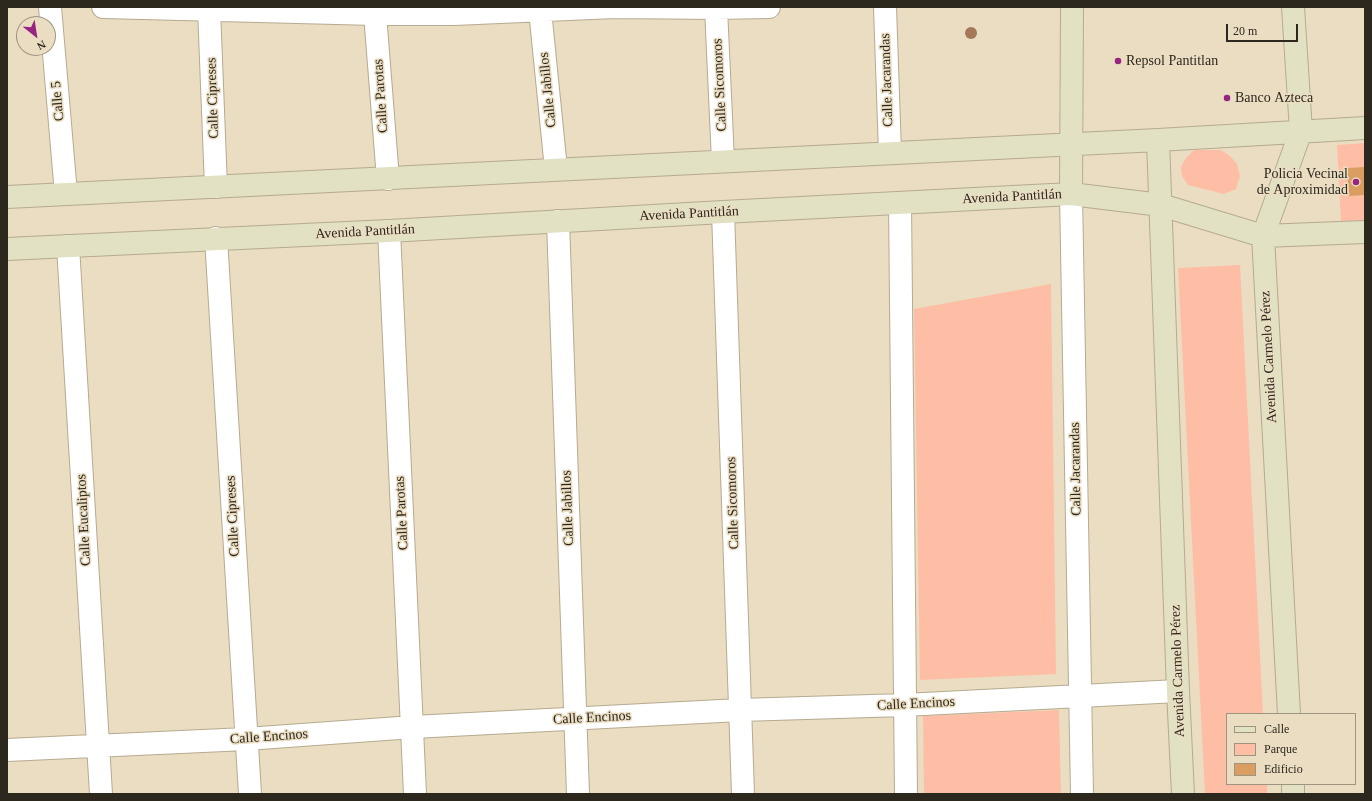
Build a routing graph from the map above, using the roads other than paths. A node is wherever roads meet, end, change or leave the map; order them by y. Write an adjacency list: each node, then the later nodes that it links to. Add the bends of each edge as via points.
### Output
1 (50, 7): 24 (street, Calle 5)
2 (103, 7): 3 (street)
3 (110, 7): 10 (street)
4 (615, 7): 9 (street); 13 (street)
5 (769, 7): 9 (street)
6 (885, 7): 19 (street, Calle Jacarandas)
7 (1072, 7): 18 (main road, Calle Jacarandas)
8 (1293, 7): 16 (main road, Avenida Carmelo Pérez)
9 (716, 8): 20 (street, Calle Sicomoros)
10 (209, 9): 11 (street); 23 (street, Calle Cipreses)
11 (277, 9): 14 (street)
12 (454, 10): 13 (street); 14 (street)
13 (540, 10): 21 (street, Calle Jabillos)
14 (375, 14): 22 (street, Calle Parotas)
15 (1365, 128): 16 (main road)
16 (1301, 131): 17 (main road); 33 (main road, Avenida Carmelo Pérez)
17 (1158, 140): 18 (main road); 28 (main road, Avenida Carmelo Pérez)
18 (1071, 144): 19 (main road); 25 (main road, Calle Jacarandas)
19 (890, 153): 20 (main road)
20 (723, 161): 21 (main road)
21 (556, 169): 22 (main road)
22 (388, 179): 23 (main road)
23 (216, 187): 24 (main road)
24 (66, 194): 26 (main road)
25 (1071, 194): 27 (main road, Avenida Pantitlán); 28 (main road, Avenida Pantitlán); 38 (street, Calle Jacarandas)
26 (7, 197)
27 (900, 203): 29 (main road, Avenida Pantitlán); 39 (street)
28 (1161, 205): 33 (main road, Avenida Pantitlán); 37 (main road, Avenida Carmelo Pérez)
29 (723, 212): 30 (main road, Avenida Pantitlán); 40 (street, Calle Sicomoros)
30 (558, 221): 31 (main road, Avenida Pantitlán); 42 (street, Calle Jabillos)
31 (389, 231): 34 (main road, Avenida Pantitlán); 43 (street, Calle Parotas)
32 (1365, 232): 33 (main road, Avenida Pantitlán)
33 (1263, 236): 41 (main road, Avenida Carmelo Pérez)
34 (216, 238): 35 (main road, Avenida Pantitlán); 44 (street, Calle Cipreses)
35 (68, 246): 36 (main road, Avenida Pantitlán); 45 (street, Calle Eucaliptos)
36 (7, 249)
37 (1178, 691): 38 (street, Calle Encinos); 54 (main road, Avenida Carmelo Pérez)
38 (1080, 695): 39 (street, Calle Encinos); 53 (street, Calle Jacarandas)
39 (904, 705): 40 (street, Calle Encinos); 52 (street)
40 (740, 710): 42 (street, Calle Encinos); 51 (street, Calle Sicomoros)
41 (1289, 713)
42 (576, 719): 43 (street, Calle Encinos); 50 (street, Calle Jabillos)
43 (412, 727): 44 (street, Calle Encinos); 49 (street, Calle Parotas)
44 (246, 739): 45 (street, Calle Encinos); 48 (street, Calle Cipreses)
45 (98, 746): 46 (street, Calle Encinos); 47 (street, Calle Eucaliptos)
46 (7, 750)
47 (100, 794)
48 (250, 794)
49 (415, 794)
50 (578, 794)
51 (743, 794)
52 (906, 794)
53 (1082, 794)
54 (1183, 794)

